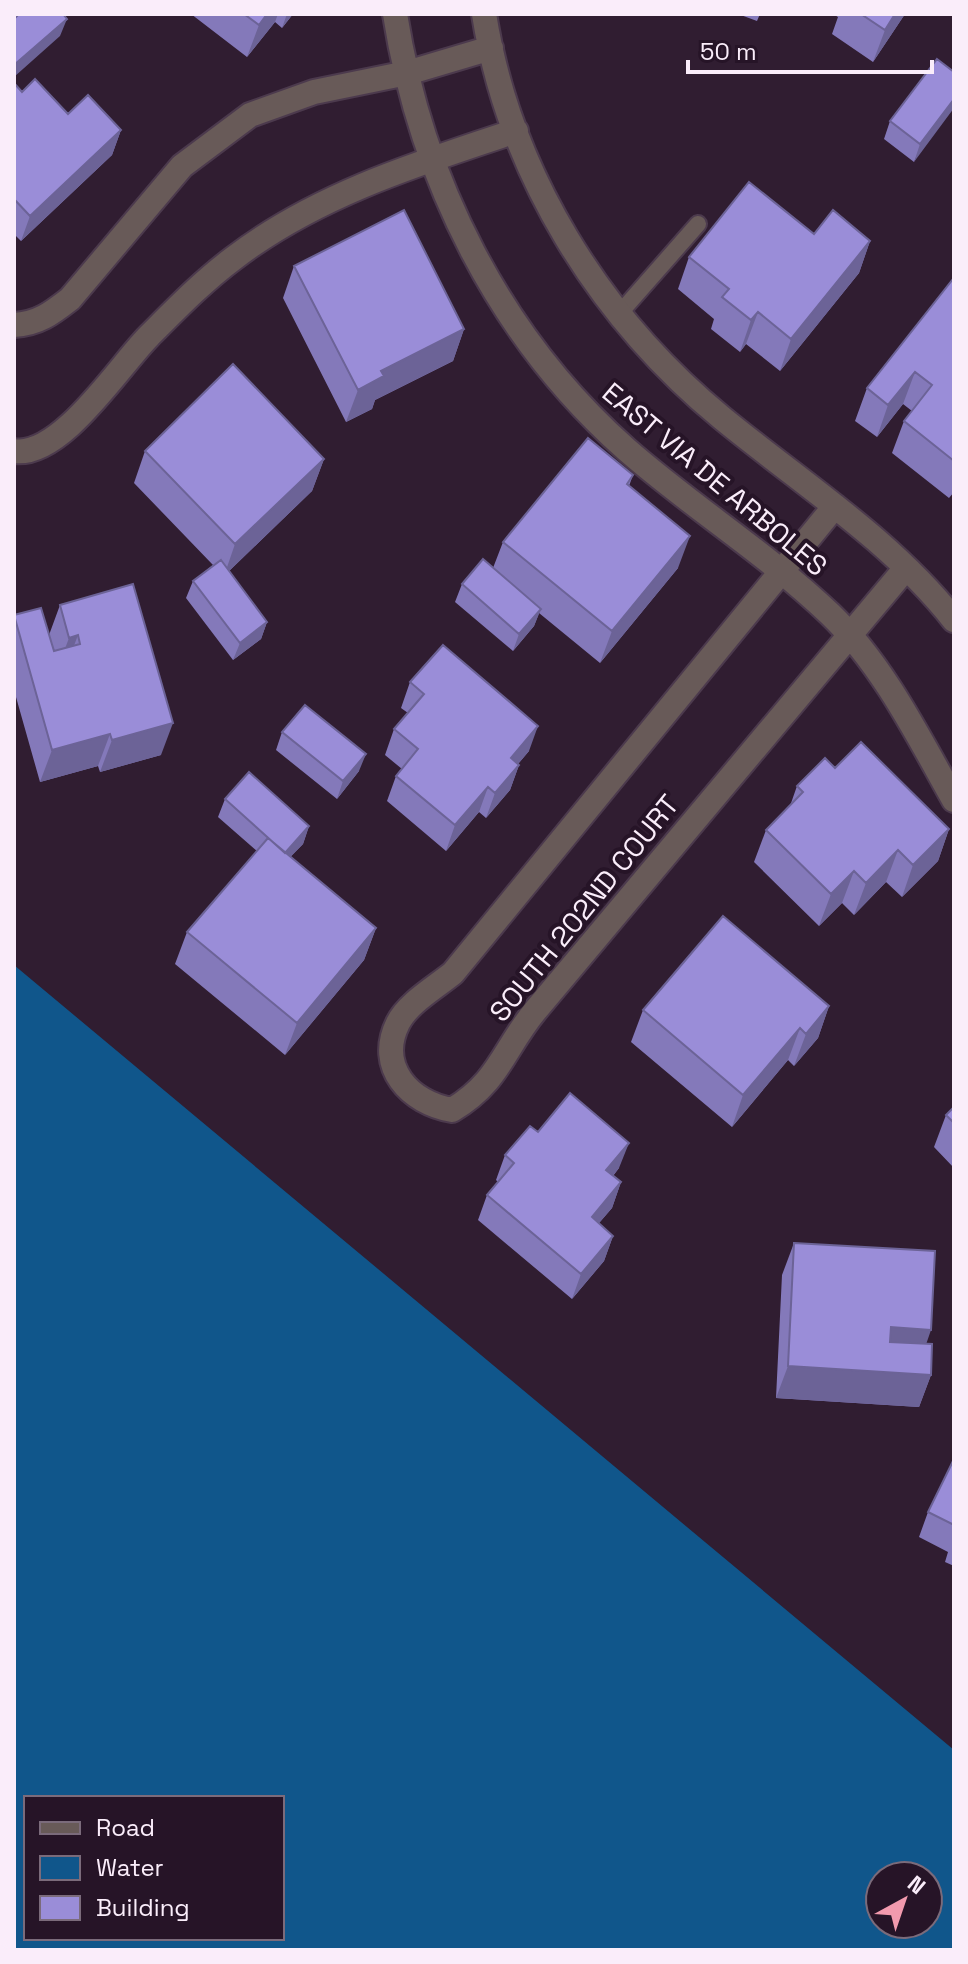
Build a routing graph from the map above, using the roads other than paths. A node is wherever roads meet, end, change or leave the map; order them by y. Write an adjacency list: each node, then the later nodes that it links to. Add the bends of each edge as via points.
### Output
1 (395, 14): 4 (street, EAST VIA DE ARBOLES)
2 (484, 14): 3 (street, EAST VIA DE ARBOLES)
3 (491, 48): 4 (street); 5 (street, EAST VIA DE ARBOLES)
4 (407, 73): 6 (street, EAST VIA DE ARBOLES); 9 (street, via 314,92 250,115 182,166 70,299 49,316)
5 (516, 131): 6 (street); 8 (street, EAST VIA DE ARBOLES, via 554,217)
6 (432, 158): 10 (street, via 349,191 235,257 141,343 69,425 46,444); 13 (street, EAST VIA DE ARBOLES, via 472,253 515,324 572,398 626,449)
7 (698, 224): 8 (lane)
8 (619, 314): 11 (street, EAST VIA DE ARBOLES, via 710,408)
9 (14, 325)
10 (14, 451)
11 (835, 506): 12 (street, EAST VIA DE ARBOLES); 13 (street, SOUTH 202ND COURT)
12 (906, 568): 14 (street, EAST VIA DE ARBOLES); 15 (street, SOUTH 202ND COURT)
13 (781, 572): 15 (street, EAST VIA DE ARBOLES); 15 (street, SOUTH 202ND COURT, via 453,973 399,1020 390,1046 391,1066 402,1084 429,1106 452,1110 477,1095 494,1076 516,1034)
14 (954, 620)
15 (849, 635): 16 (street, EAST VIA DE ARBOLES, via 907,718)
16 (954, 800)

